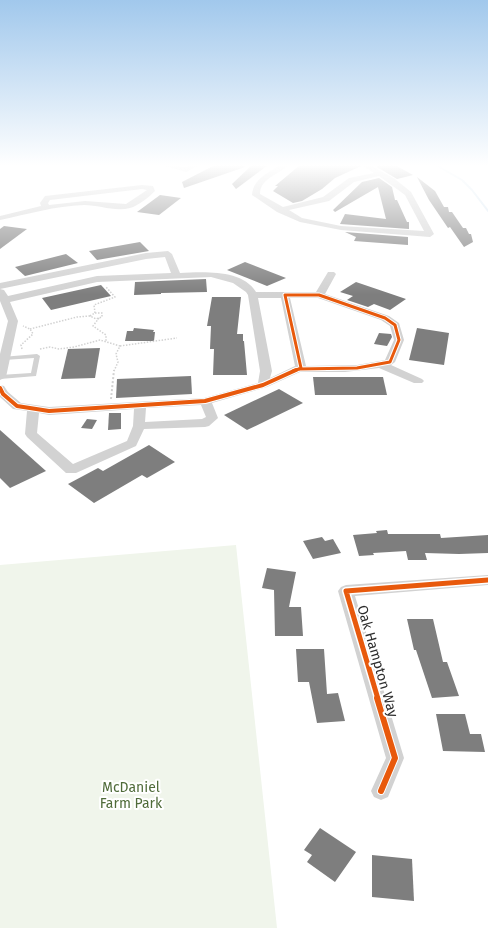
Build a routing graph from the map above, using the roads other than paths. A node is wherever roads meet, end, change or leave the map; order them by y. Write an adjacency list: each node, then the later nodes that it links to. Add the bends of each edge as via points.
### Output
1 (45, 208): 6 (street)
2 (277, 208): 5 (street)
3 (287, 208): 5 (street)
4 (416, 208): 5 (street, via 430,234 334,227 300,220)
5 (280, 210)
6 (0, 218)
7 (331, 274): 11 (street)
8 (176, 275): 9 (street, via 168,254 146,256); 12 (street, via 99,279); 13 (street, via 219,275 236,281)
9 (0, 286)
10 (285, 294): 11 (street); 13 (street); 16 (street, via 301,368)
11 (320, 294): 14 (street, via 385,318 395,325 399,340 390,362)
12 (2, 295): 15 (street, via 13,321)
13 (253, 295): 18 (street, via 266,371)
14 (381, 365): 16 (street); 17 (street)
15 (1, 368): 15 (lane, via 37,356 34,375)
16 (298, 369): 18 (street)
17 (418, 381)
18 (263, 385): 20 (street)
19 (0, 388): 22 (street, via 17,406)
20 (205, 401): 21 (street); 23 (street, via 212,418 204,423)
21 (140, 405): 22 (street, via 50,411); 23 (street)
22 (33, 408): 23 (street, via 31,434 71,470 132,443)
23 (139, 426)
24 (488, 580): 25 (street, Oak Hampton Way, via 346,591 395,758)
25 (381, 792)

